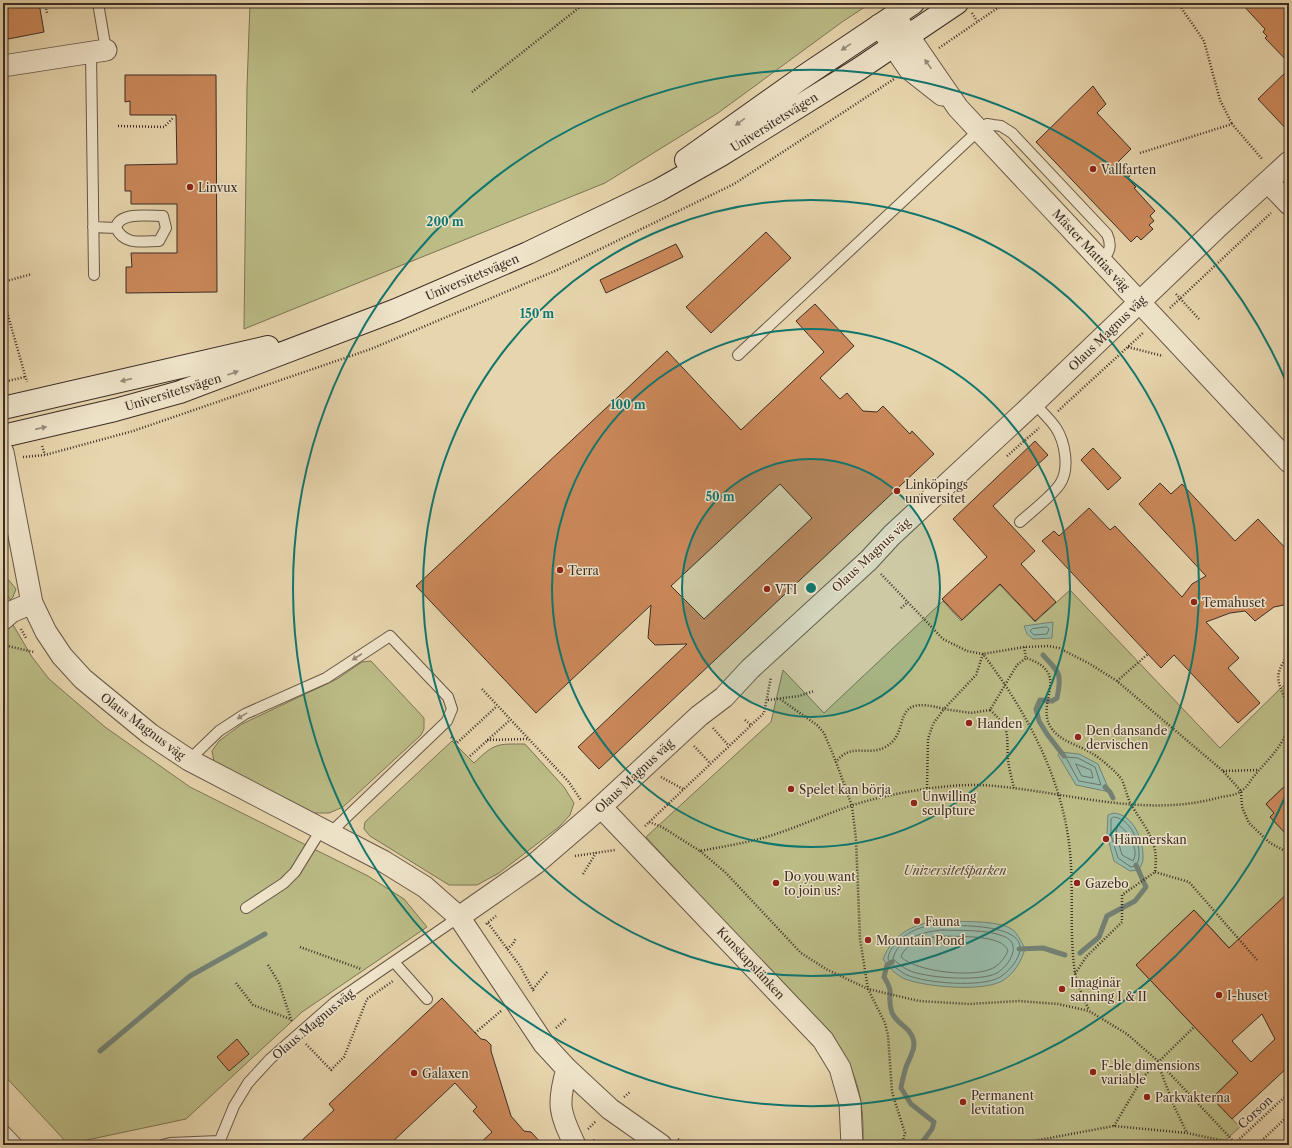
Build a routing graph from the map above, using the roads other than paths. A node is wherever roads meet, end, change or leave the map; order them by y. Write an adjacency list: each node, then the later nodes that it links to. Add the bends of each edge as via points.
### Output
1 (98, 3): 6 (lane)
2 (913, 3): 4 (main road, Universitetsvägen)
3 (964, 8): 5 (main road, Universitetsvägen)
4 (886, 20): 5 (street, Mäster Mattias väg); 12 (main road, Universitetsvägen, one-way to 12, via 692,157)
5 (900, 41): 8 (street, Mäster Mattias väg, via 909,69 958,108); 12 (main road, Universitetsvägen, via 721,155 659,190)
6 (99, 51): 7 (street); 11 (lane)
7 (3, 66)
8 (978, 130): 15 (street, Mäster Mattias väg); 17 (lane)
9 (1279, 171): 10 (street); 15 (street, Olaus Magnus väg)
10 (1287, 202)
11 (93, 227): 13 (lane); 14 (lane)
12 (583, 227): 16 (main road, Universitetsvägen, via 474,278)
13 (116, 228): 13 (lane, via 123,238 130,241 159,241 166,228 163,216 127,217 120,220)
14 (94, 275)
15 (1140, 302): 18 (street, Olaus Magnus väg); 22 (street, Mäster Mattias väg)
16 (338, 332): 19 (main road, Universitetsvägen, one-way to 19); 20 (main road, Universitetsvägen, one-way to 16, via 180,392)
17 (738, 355)
18 (1034, 403): 23 (lane, via 1049,419 1061,438 1065,452 1065,468 1061,484); 27 (street, Olaus Magnus väg, via 750,669 724,697 699,716)
19 (3, 408)
20 (3, 436)
21 (3, 452): 24 (street, Olaus Magnus väg)
22 (1289, 462)
23 (1020, 522)
24 (32, 603): 25 (street, via 11,612); 26 (street, Olaus Magnus väg, via 46,632 62,656 83,679 150,734)
25 (3, 619)
26 (189, 760): 28 (street, Olaus Magnus väg); 28 (lane, one-way to 26, via 447,721 452,709 448,697 390,636 326,678 245,714 220,731)
27 (597, 811): 30 (street, Olaus Magnus väg, via 535,864); 40 (street, Kunskapslänken, via 632,838 823,1040 840,1068 850,1103)
28 (326, 830): 29 (lane, via 284,883); 30 (street, Olaus Magnus väg, via 425,887)
29 (246, 908)
30 (459, 917): 31 (lane, Olaus Magnus väg); 33 (street, Olaus Magnus väg, via 544,1044)
31 (394, 962): 32 (lane); 36 (lane, Olaus Magnus väg, via 335,1002 270,1059 248,1084 234,1106)
32 (427, 1000)
33 (567, 1068): 35 (street, Olaus Magnus väg, via 610,1109); 39 (street, via 560,1093 560,1106)
34 (3, 1129): 37 (lane)
35 (668, 1141)
36 (219, 1143): 38 (lane)
37 (18, 1145)
38 (162, 1145)
39 (576, 1145)
40 (852, 1145)

